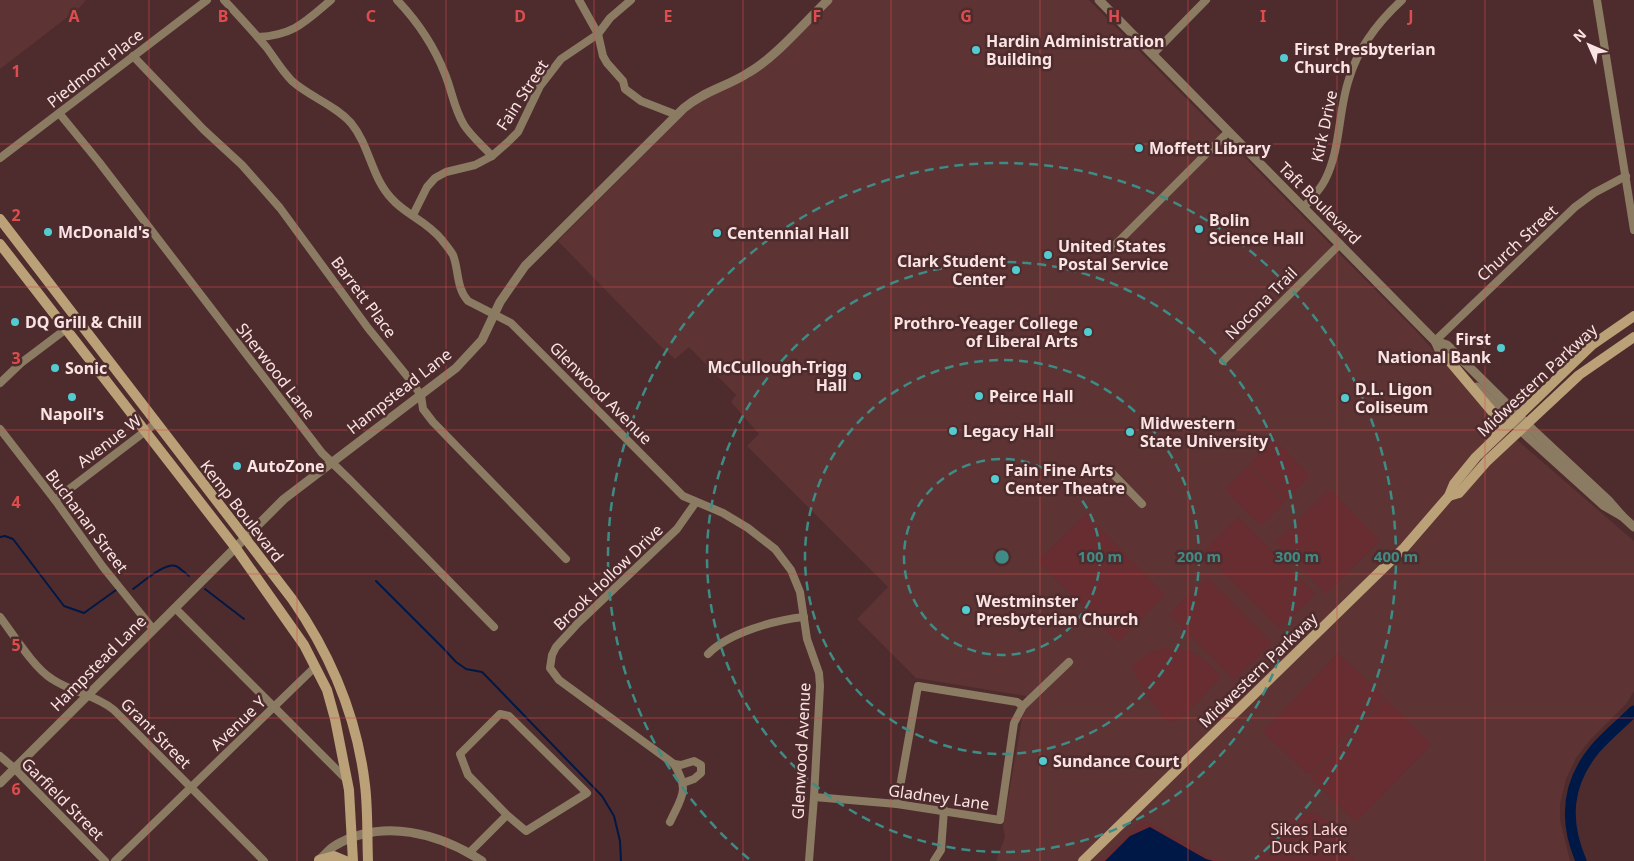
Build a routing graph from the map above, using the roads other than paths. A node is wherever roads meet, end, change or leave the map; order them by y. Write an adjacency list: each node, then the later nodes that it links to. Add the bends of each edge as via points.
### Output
1 (207, 0): 15 (street, Piedmont Place)
2 (224, 0): 13 (street, Glenwood Avenue)
3 (331, 0): 13 (street, via 294,30)
4 (397, 0): 19 (street, via 429,39 464,125)
5 (579, 0): 12 (street)
6 (631, 0): 12 (street, Fain Street, via 610,18)
7 (828, 0): 17 (street, Hampstead Lane, via 749,73 704,93)
8 (1099, 0): 14 (street, Taft Boulevard)
9 (1206, 0): 14 (street)
10 (1402, 0): 22 (street, Kirk Drive, via 1373,31 1361,51 1348,79 1332,164 1316,194)
11 (1597, 0): 21 (street)
12 (598, 34): 17 (street, via 607,64 626,89 642,101); 19 (street, Fain Street, via 561,59 540,86 518,132)
13 (258, 37): 23 (street, Glenwood Avenue, via 292,81 350,123 364,143 372,167 387,194)
14 (1153, 54): 18 (street, Taft Boulevard)
15 (133, 56): 16 (street, Piedmont Place); 38 (street, Barrett Place, via 262,187)
16 (59, 113): 20 (street, Piedmont Place); 44 (street, Sherwood Lane)
17 (677, 115): 29 (street, Hampstead Lane, via 528,262)
18 (1228, 132): 22 (street, Taft Boulevard); 28 (street)
19 (492, 156): 23 (street, Fain Street, via 476,165 435,178)
20 (0, 158)
21 (1626, 176): 25 (street); 34 (street, Church Street, via 1594,193 1575,208)
22 (1304, 207): 27 (street, Taft Boulevard)
23 (413, 214): 29 (street, Glenwood Avenue, via 435,232 453,255 468,301)
24 (0, 219): 31 (main road, Kemp Boulevard)
25 (1634, 230)
26 (0, 244): 32 (main road, Kemp Boulevard)
27 (1340, 244): 34 (street, Taft Boulevard); 36 (street, Nocona Trail)
28 (1113, 247)
29 (494, 315): 38 (street, Hampstead Lane, via 482,340 456,368); 48 (street, Glenwood Avenue, via 511,323 683,496)
30 (1634, 316): 40 (main road, Midwestern Parkway, via 1592,345)
31 (78, 320): 32 (main road); 39 (main road, Kemp Boulevard)
32 (66, 329): 37 (street, via 21,362); 42 (main road, Kemp Boulevard)
33 (1634, 337): 40 (main road, Midwestern Parkway, via 1579,375)
34 (1436, 341): 35 (street, Taft Boulevard); 40 (street, Taft Boulevard, via 1447,345)
35 (1447, 358): 40 (street, Taft Boulevard); 43 (main road, via 1496,416 1499,427)
36 (1223, 361)
37 (0, 384)
38 (420, 395): 44 (street, Hampstead Lane); 53 (street, Barrett Place, via 423,409 433,422)
39 (156, 423): 42 (street, Avenue W); 51 (main road, Kemp Boulevard)
40 (1519, 423): 43 (main road, Midwestern Parkway); 46 (main road, Midwestern Parkway, via 1460,493); 50 (street, Taft Boulevard, via 1603,505)
41 (0, 429): 47 (street, Buchanan Street)
42 (145, 431): 47 (street, Avenue W); 52 (main road, Kemp Boulevard)
43 (1495, 439): 46 (main road, Midwestern Parkway, via 1462,473)
44 (332, 462): 51 (street, Hampstead Lane, via 284,498); 57 (street, Sherwood Lane)
45 (1111, 472): 49 (street)
46 (1449, 496): 91 (main road, Midwestern Parkway, via 1385,568)
47 (54, 500): 58 (street, Buchanan Street)
48 (696, 502): 56 (street, Glenwood Avenue, via 723,513 775,549 791,570 800,592); 67 (street, Brook Hollow Drive, via 677,529 578,623 552,655 550,664 551,671 559,680)
49 (1142, 504)
50 (1634, 527)
51 (244, 538): 52 (street, Hampstead Lane); 60 (main road, Kemp Boulevard, via 303,615)
52 (235, 547): 54 (street, Hampstead Lane); 62 (main road, Kemp Boulevard, via 304,645)
53 (566, 559)
54 (175, 608): 58 (street, Hampstead Lane); 65 (street)
55 (0, 617): 63 (street, Grant Street, via 45,674)
56 (804, 617): 59 (street, via 765,625 717,645); 73 (street, Glenwood Avenue, via 820,686)
57 (494, 627)
58 (153, 630): 63 (street, Hampstead Lane)
59 (708, 654)
60 (328, 658): 62 (main road); 78 (main road, Kemp Boulevard, via 357,740 365,786)
61 (1069, 662): 64 (street, Gladney Lane)
62 (315, 667): 65 (street, Avenue Y); 69 (main road, Kemp Boulevard, via 327,690)
63 (87, 696): 68 (street, Hampstead Lane); 72 (street, Grant Street, via 114,710)
64 (1023, 706): 74 (street, via 1017,702 918,686); 75 (street, Gladney Lane, via 1014,723 1000,820)
65 (274, 708): 69 (street); 72 (street, Avenue Y)
66 (0, 756): 68 (street, Garfield Street)
67 (674, 764): 71 (street, Brook Hollow Drive); 71 (street, via 694,761 700,765 701,773)
68 (14, 768): 70 (street, Hampstead Lane); 81 (street, Garfield Street)
69 (348, 781): 79 (main road, Kemp Boulevard)
70 (0, 783)
71 (683, 783): 77 (street, via 683,793)
72 (192, 788): 82 (street, Avenue Y); 83 (street, Grant Street)
73 (814, 797): 74 (street, Gladney Lane); 89 (street, Glenwood Avenue)
74 (897, 804): 75 (street, Gladney Lane)
75 (944, 810): 90 (street, via 941,850)
76 (507, 815): 76 (street, via 468,775 460,754 500,714 509,716 586,793 526,831); 80 (street)
77 (670, 822)
78 (366, 833): 79 (street); 80 (street, via 417,832); 87 (main road, Kemp Boulevard)
79 (352, 838): 84 (street, via 335,845); 86 (main road, Kemp Boulevard)
80 (469, 853): 88 (street)
81 (105, 861)
82 (115, 861)
83 (264, 861)
84 (319, 861): 85 (main road, via 334,856)
85 (346, 861)
86 (354, 861)
87 (368, 861)
88 (482, 861)
89 (809, 861)
90 (934, 861)
91 (1083, 861)

